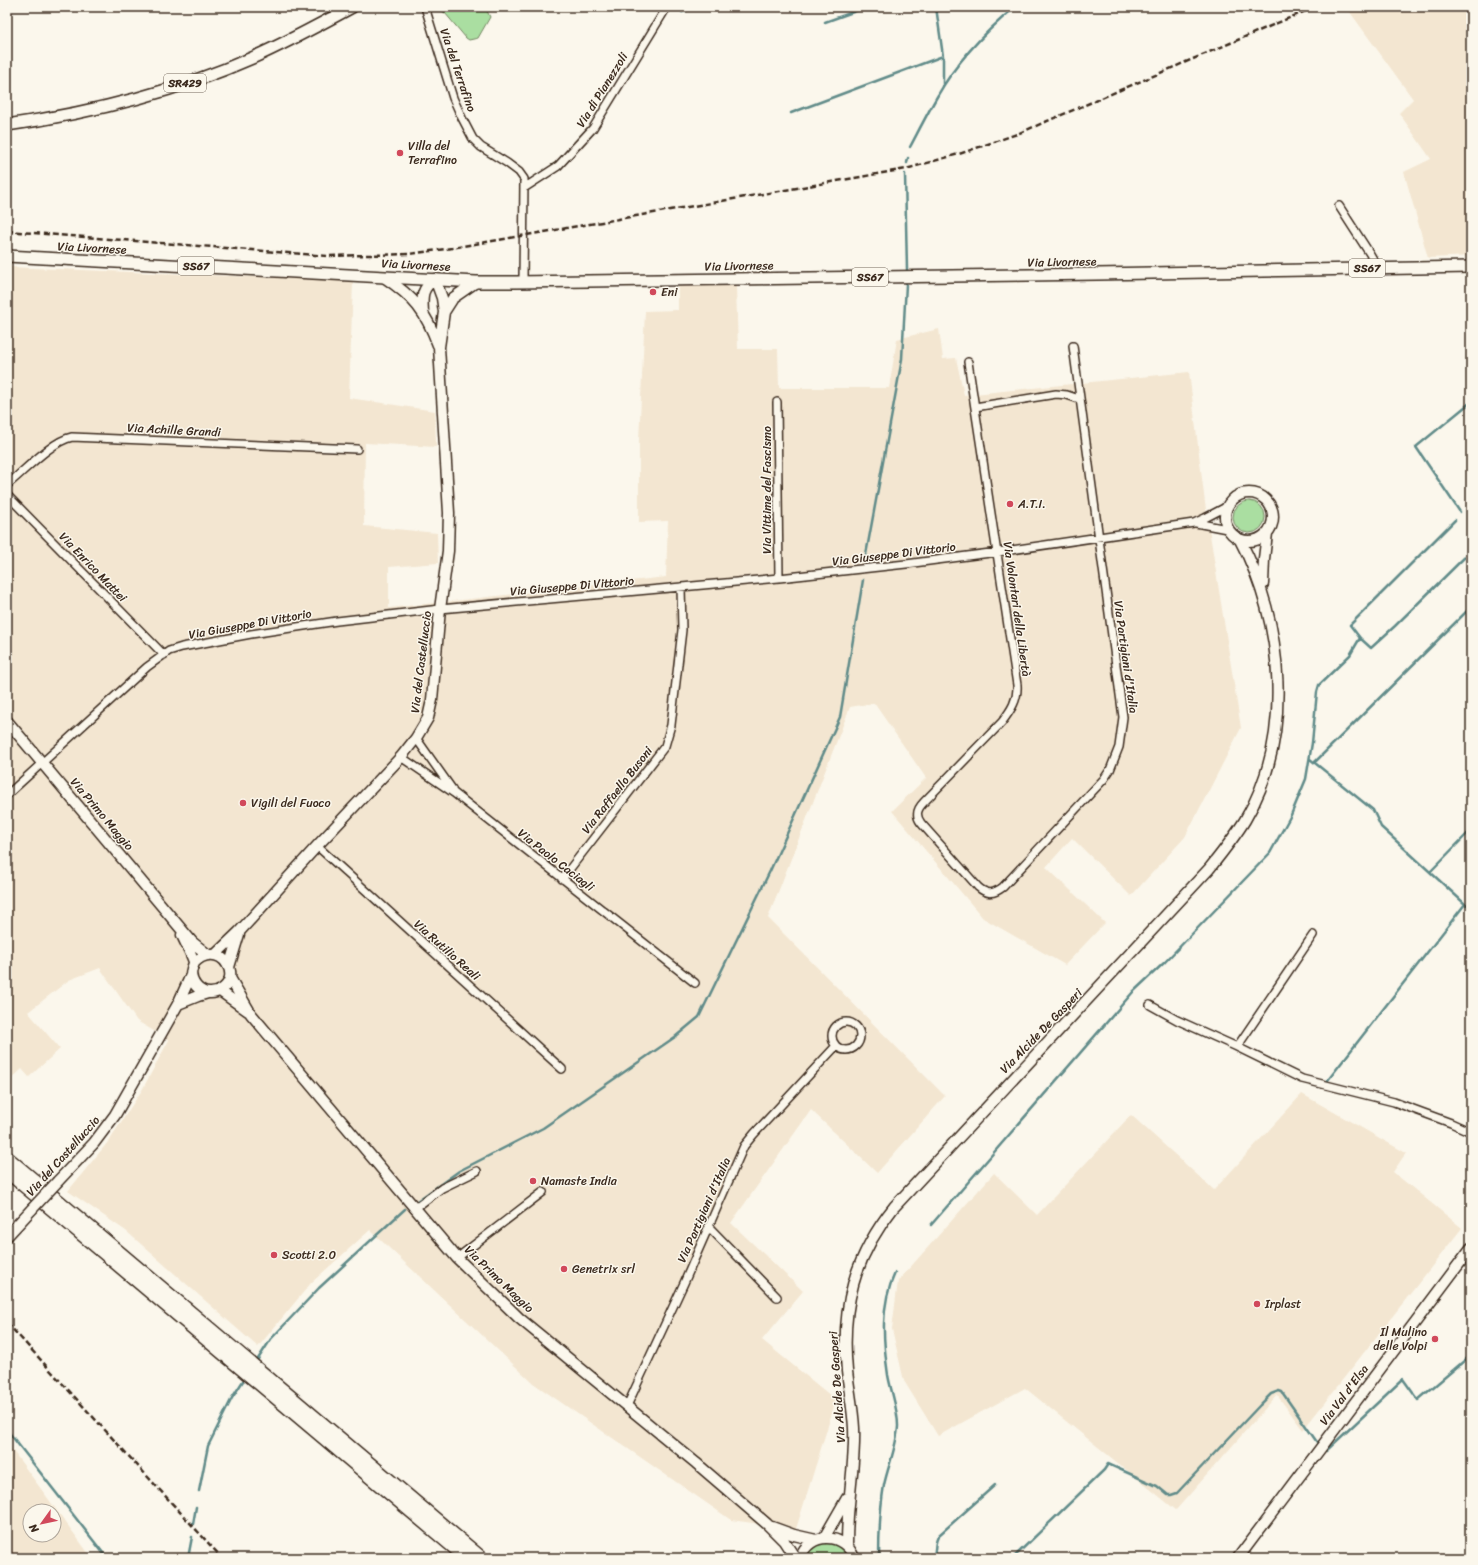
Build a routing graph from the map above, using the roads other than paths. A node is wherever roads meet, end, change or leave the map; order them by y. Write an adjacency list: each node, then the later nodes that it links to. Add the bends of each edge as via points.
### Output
1 (352, 7): 4 (main road, SR429, via 251,58 189,82 88,110)
2 (425, 7): 5 (street, Via del Terrafino, via 453,98 473,139 519,172 524,178)
3 (667, 7): 5 (street, Via di Pianezzoli, via 593,128 558,166)
4 (7, 125)
5 (524, 188): 13 (street, Via del Terrafino)
6 (1339, 206): 9 (street)
7 (7, 256): 10 (main road, Via Livornese / SS67)
8 (1471, 267): 9 (main road, Via Livornese / SS67)
9 (1378, 268): 13 (main road, Via Livornese / SS67)
10 (384, 276): 11 (main road, Via Livornese / SS67); 14 (street, Via del Castelluccio, via 405,291)
11 (435, 279): 12 (main road, Via Livornese / SS67); 14 (street, Via del Castelluccio, via 428,284 422,295); 15 (street, Via del Castelluccio)
12 (476, 282): 13 (main road, Via Livornese / SS67); 15 (street, Via del Castelluccio, via 453,298)
13 (523, 282)
14 (423, 312): 17 (street, Via del Castelluccio)
15 (444, 312): 17 (street, Via del Castelluccio)
16 (1073, 346): 19 (street, Via Partigiani d'Italia)
17 (439, 347): 35 (street, Via del Castelluccio, via 450,513)
18 (968, 362): 21 (street, Via Volontari della Libertà)
19 (1079, 399): 21 (street, via 1056,394); 29 (street, Via Partigiani d'Italia)
20 (778, 402): 32 (street, Via Vittime del Fascismo)
21 (975, 408): 31 (street, Via Volontari della Libertà)
22 (357, 449): 23 (street, Via Achille Grandi, via 72,437 56,444)
23 (7, 485)
24 (7, 495): 36 (street, Via Enrico Mattei)
25 (1226, 507): 26 (street, Via Giuseppe Di Vittorio); 27 (street, via 1224,518); 28 (street, via 1236,496 1243,493 1264,498 1272,510 1273,518)
26 (1194, 522): 27 (street, Via Giuseppe Di Vittorio); 29 (street, Via Giuseppe Di Vittorio)
27 (1227, 528): 30 (street)
28 (1267, 533): 30 (street, via 1259,540); 34 (street, Via Alcide De Gasperi, via 1263,569)
29 (1098, 536): 31 (street, Via Giuseppe Di Vittorio); 43 (street, Via Partigiani d'Italia, via 1123,717 1119,747 1110,770 997,892 988,894 978,887)
30 (1240, 540): 34 (street, Via Alcide De Gasperi)
31 (998, 552): 32 (street, Via Giuseppe Di Vittorio); 43 (street, Via Volontari della Libertà, via 1017,696 1002,722 921,806 917,815)
32 (779, 578): 33 (street, Via Giuseppe Di Vittorio)
33 (681, 587): 35 (street, Via Giuseppe Di Vittorio); 45 (street, Via Raffaello Busoni, via 682,630 672,725 665,746)
34 (1264, 594): 75 (street, Via Alcide De Gasperi, via 1277,667 1277,722 1274,744 1264,777 1245,820 1193,888 894,1207 879,1227 863,1257 854,1278 846,1322 847,1370 854,1427 854,1462)
35 (440, 609): 36 (street, Via Giuseppe Di Vittorio, via 251,634 175,648); 38 (street, Via del Castelluccio, via 430,712)
36 (164, 655): 40 (street, Via Giuseppe Di Vittorio, via 147,667)
37 (7, 720): 40 (street, Via Primo Maggio)
38 (416, 738): 39 (street, Via del Castelluccio); 41 (street)
39 (401, 757): 41 (street, Via Paolo Caciagli); 44 (street, Via del Castelluccio)
40 (42, 763): 42 (street, Via Giuseppe Di Vittorio); 46 (street, Via Primo Maggio)
41 (454, 793): 45 (street, Via Paolo Caciagli)
42 (7, 795)
43 (922, 823)
44 (317, 846): 47 (street, Via del Castelluccio); 62 (street, Via Rutilio Reali)
45 (562, 879): 54 (street, Via Paolo Caciagli)
46 (177, 924): 49 (street, Via Primo Maggio, via 192,942); 50 (street, Via Primo Maggio)
47 (239, 932): 49 (street, Via del Castelluccio); 51 (street)
48 (1313, 935): 61 (street)
49 (211, 954): 50 (street, via 202,956); 51 (street, Via Primo Maggio, via 221,957)
50 (194, 963): 52 (street)
51 (229, 967): 53 (street, Via Primo Maggio)
52 (191, 975): 56 (street, via 196,987); 57 (street, Via del Castelluccio)
53 (230, 978): 55 (street); 59 (street, Via Primo Maggio)
54 (695, 983)
55 (220, 991): 56 (street); 59 (street, Via Primo Maggio)
56 (208, 993): 57 (street)
57 (178, 1004): 70 (street, Via del Castelluccio, bridge, via 115,1115 91,1146)
58 (1150, 1005): 61 (street)
59 (251, 1014): 68 (street, Via Primo Maggio)
60 (836, 1046): 60 (street, via 845,1050 857,1045 860,1032 854,1024 841,1022 833,1029 832,1038); 69 (street, Via Partigiani d'Italia, via 748,1140)
61 (1238, 1047): 63 (street, via 1302,1078 1394,1102)
62 (562, 1069)
63 (1471, 1132)
64 (7, 1158): 80 (highway)
65 (7, 1170): 79 (highway)
66 (478, 1171): 68 (street, via 442,1188)
67 (543, 1192): 72 (street)
68 (414, 1209): 72 (street, Via Primo Maggio)
69 (708, 1226): 73 (street); 74 (street, Via Partigiani d'Italia)
70 (7, 1236)
71 (1471, 1248): 84 (street, Via Val d'Elsa)
72 (457, 1258): 74 (street, Via Primo Maggio, via 519,1318)
73 (777, 1297)
74 (627, 1406): 76 (street, Via Primo Maggio)
75 (850, 1492): 77 (street, Via Alcide De Gasperi); 78 (street, Via Alcide De Gasperi)
76 (767, 1524): 77 (street, Via Primo Maggio, via 794,1535); 81 (street, Via Primo Maggio, via 784,1541)
77 (820, 1539): 78 (street, Via Primo Maggio, via 836,1539); 82 (street, Via Alcide De Gasperi, via 807,1546)
78 (847, 1546): 83 (street)
79 (467, 1558)
80 (482, 1558)
81 (795, 1558)
82 (800, 1558)
83 (854, 1558)
84 (1238, 1558)

